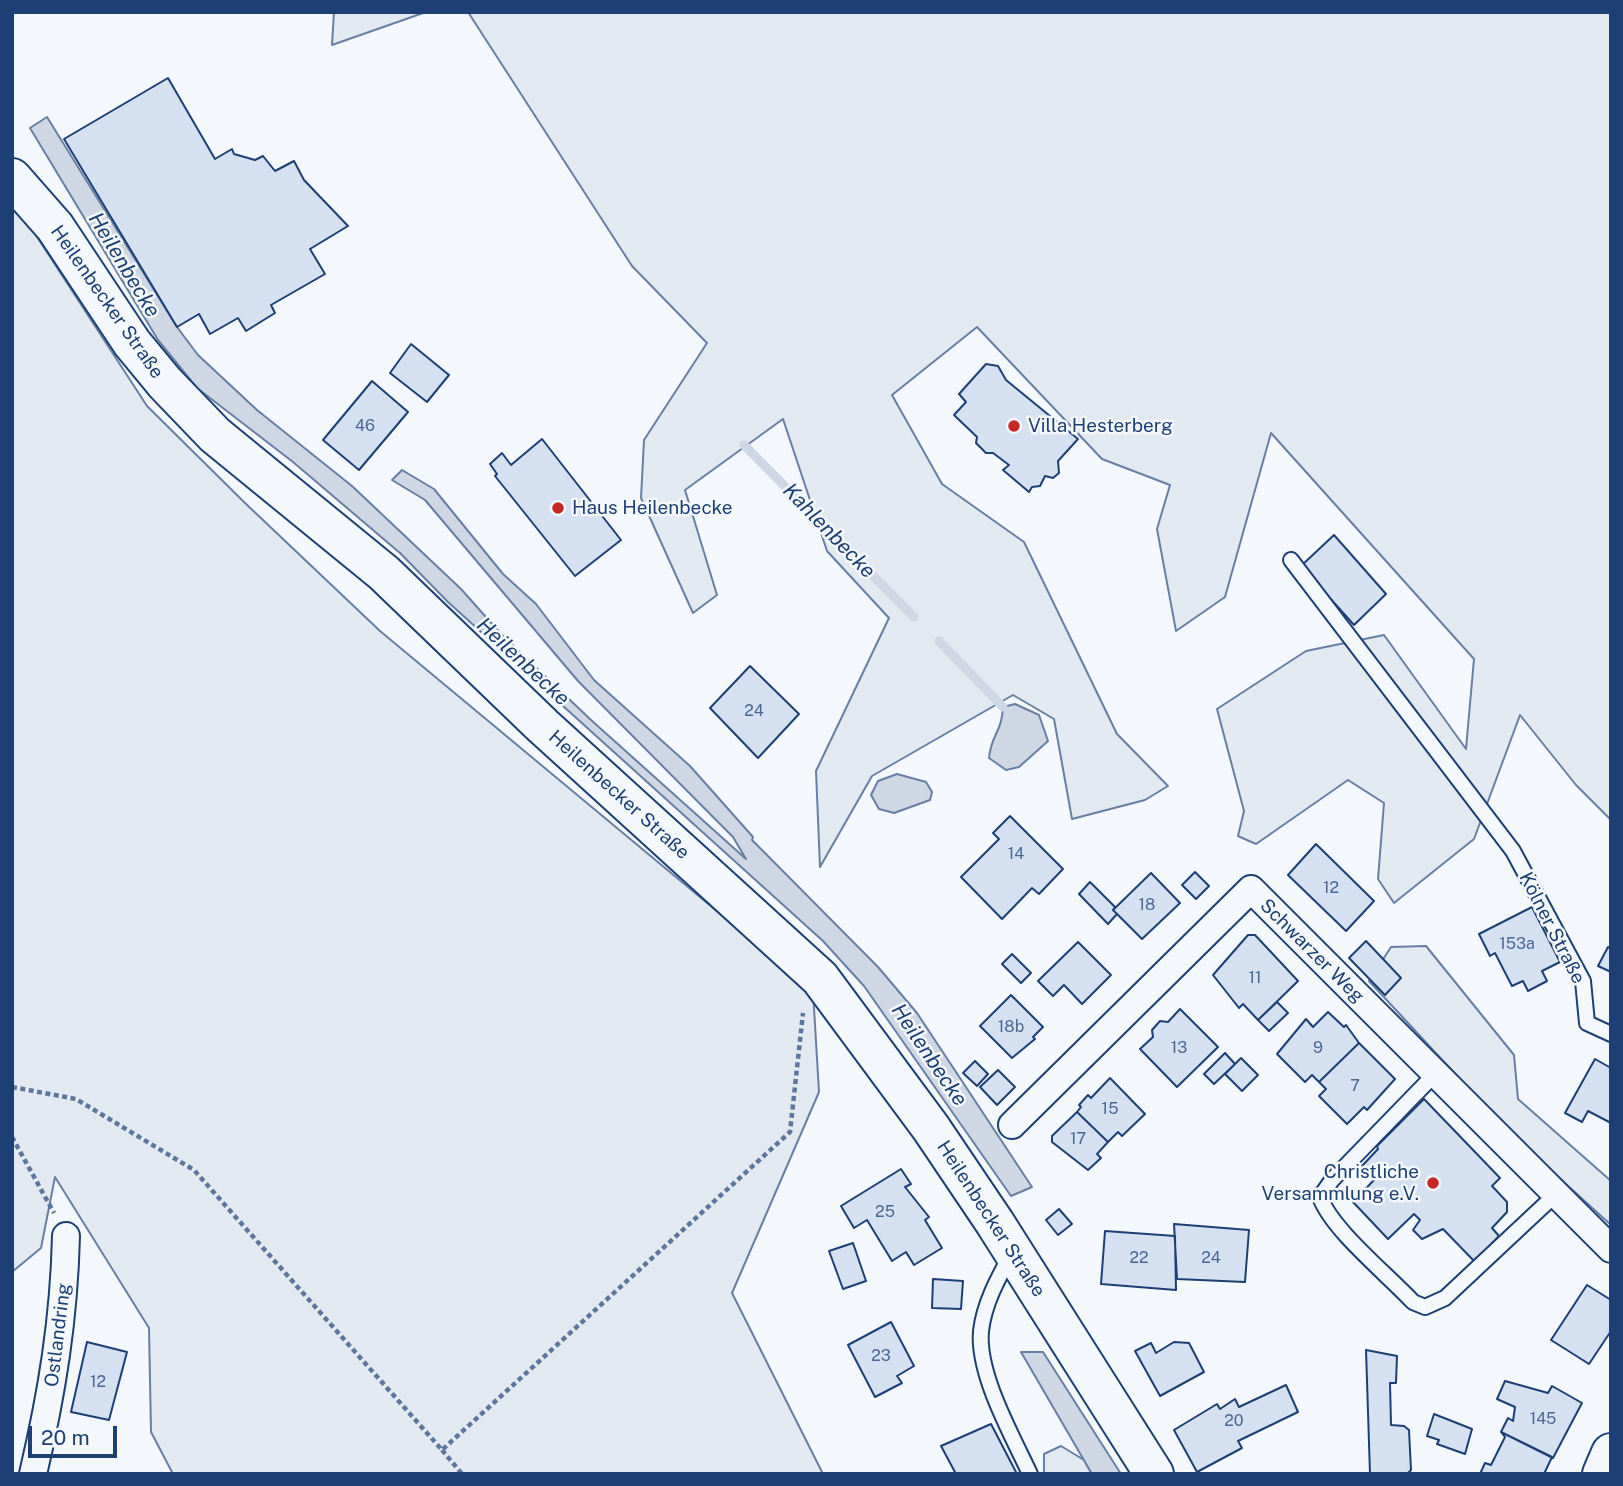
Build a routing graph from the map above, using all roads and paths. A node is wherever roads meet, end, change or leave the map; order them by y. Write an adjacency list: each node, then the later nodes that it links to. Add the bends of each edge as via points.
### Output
1 (12, 178): 12 (main road, Heilenbecker Straße, via 55,227 132,343 215,435 383,573 820,978 931,1128)
2 (1291, 560): 4 (lane, Kölner Straße, via 1513,852 1583,981 1587,1023)
3 (804, 1004): 13 (path, via 790,1132)
4 (1611, 1034)
5 (1434, 1075): 7 (street, Schwarzer Weg, via 1251,889); 9 (street, Schwarzer Weg); 9 (lane, via 1320,1197 1337,1224 1413,1302 1425,1307 1445,1298)
6 (12, 1087): 13 (path, via 76,1099 194,1170)
7 (1012, 1125)
8 (12, 1137): 10 (path)
9 (1555, 1195): 11 (street, Schwarzer Weg)
10 (66, 1236): 15 (street, Ostlandring, via 64,1311)
11 (1611, 1249)
12 (1013, 1251): 17 (lane, via 995,1282 981,1332 989,1384); 18 (main road, Heilenbecker Straße)
13 (442, 1450): 16 (path)
14 (1611, 1453): 19 (main road)
15 (33, 1474)
16 (462, 1474)
17 (1030, 1474)
18 (1154, 1474)
19 (1602, 1474)

